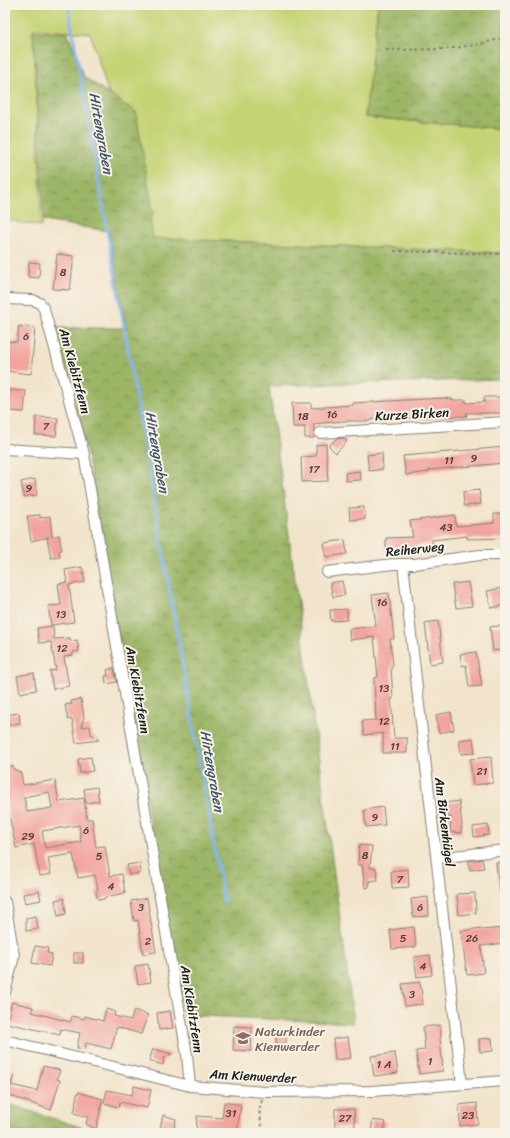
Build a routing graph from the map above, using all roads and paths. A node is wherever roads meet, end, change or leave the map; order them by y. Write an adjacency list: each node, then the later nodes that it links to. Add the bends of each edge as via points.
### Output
1 (501, 5): 2 (path)
2 (505, 19)
3 (505, 37): 4 (path, via 447,49)
4 (386, 50)
5 (394, 251): 6 (path)
6 (505, 254)
7 (5, 299): 11 (street, Am Kiebitzfenn, via 33,300 40,303 44,309)
8 (505, 422): 9 (street, Kurze Birken)
9 (320, 433)
10 (5, 449): 11 (street)
11 (84, 454): 22 (street, Am Kiebitzfenn, via 155,862)
12 (505, 555): 13 (street, Reiherweg, via 480,555)
13 (403, 564): 14 (street, Reiherweg); 16 (street, Am Birkenhügel, via 422,737)
14 (327, 572)
15 (505, 850): 16 (street)
16 (441, 857): 21 (street, Am Birkenhügel)
17 (5, 902): 18 (street, via 14,956)
18 (5, 992)
19 (5, 1040): 22 (street, Am Kienwerder)
20 (505, 1081): 21 (street, Am Kienwerder)
21 (462, 1084): 23 (street, Am Kienwerder, via 372,1091)
22 (190, 1086): 23 (street, Am Kienwerder)
23 (265, 1092): 24 (path, via 259,1110)
24 (263, 1133)

